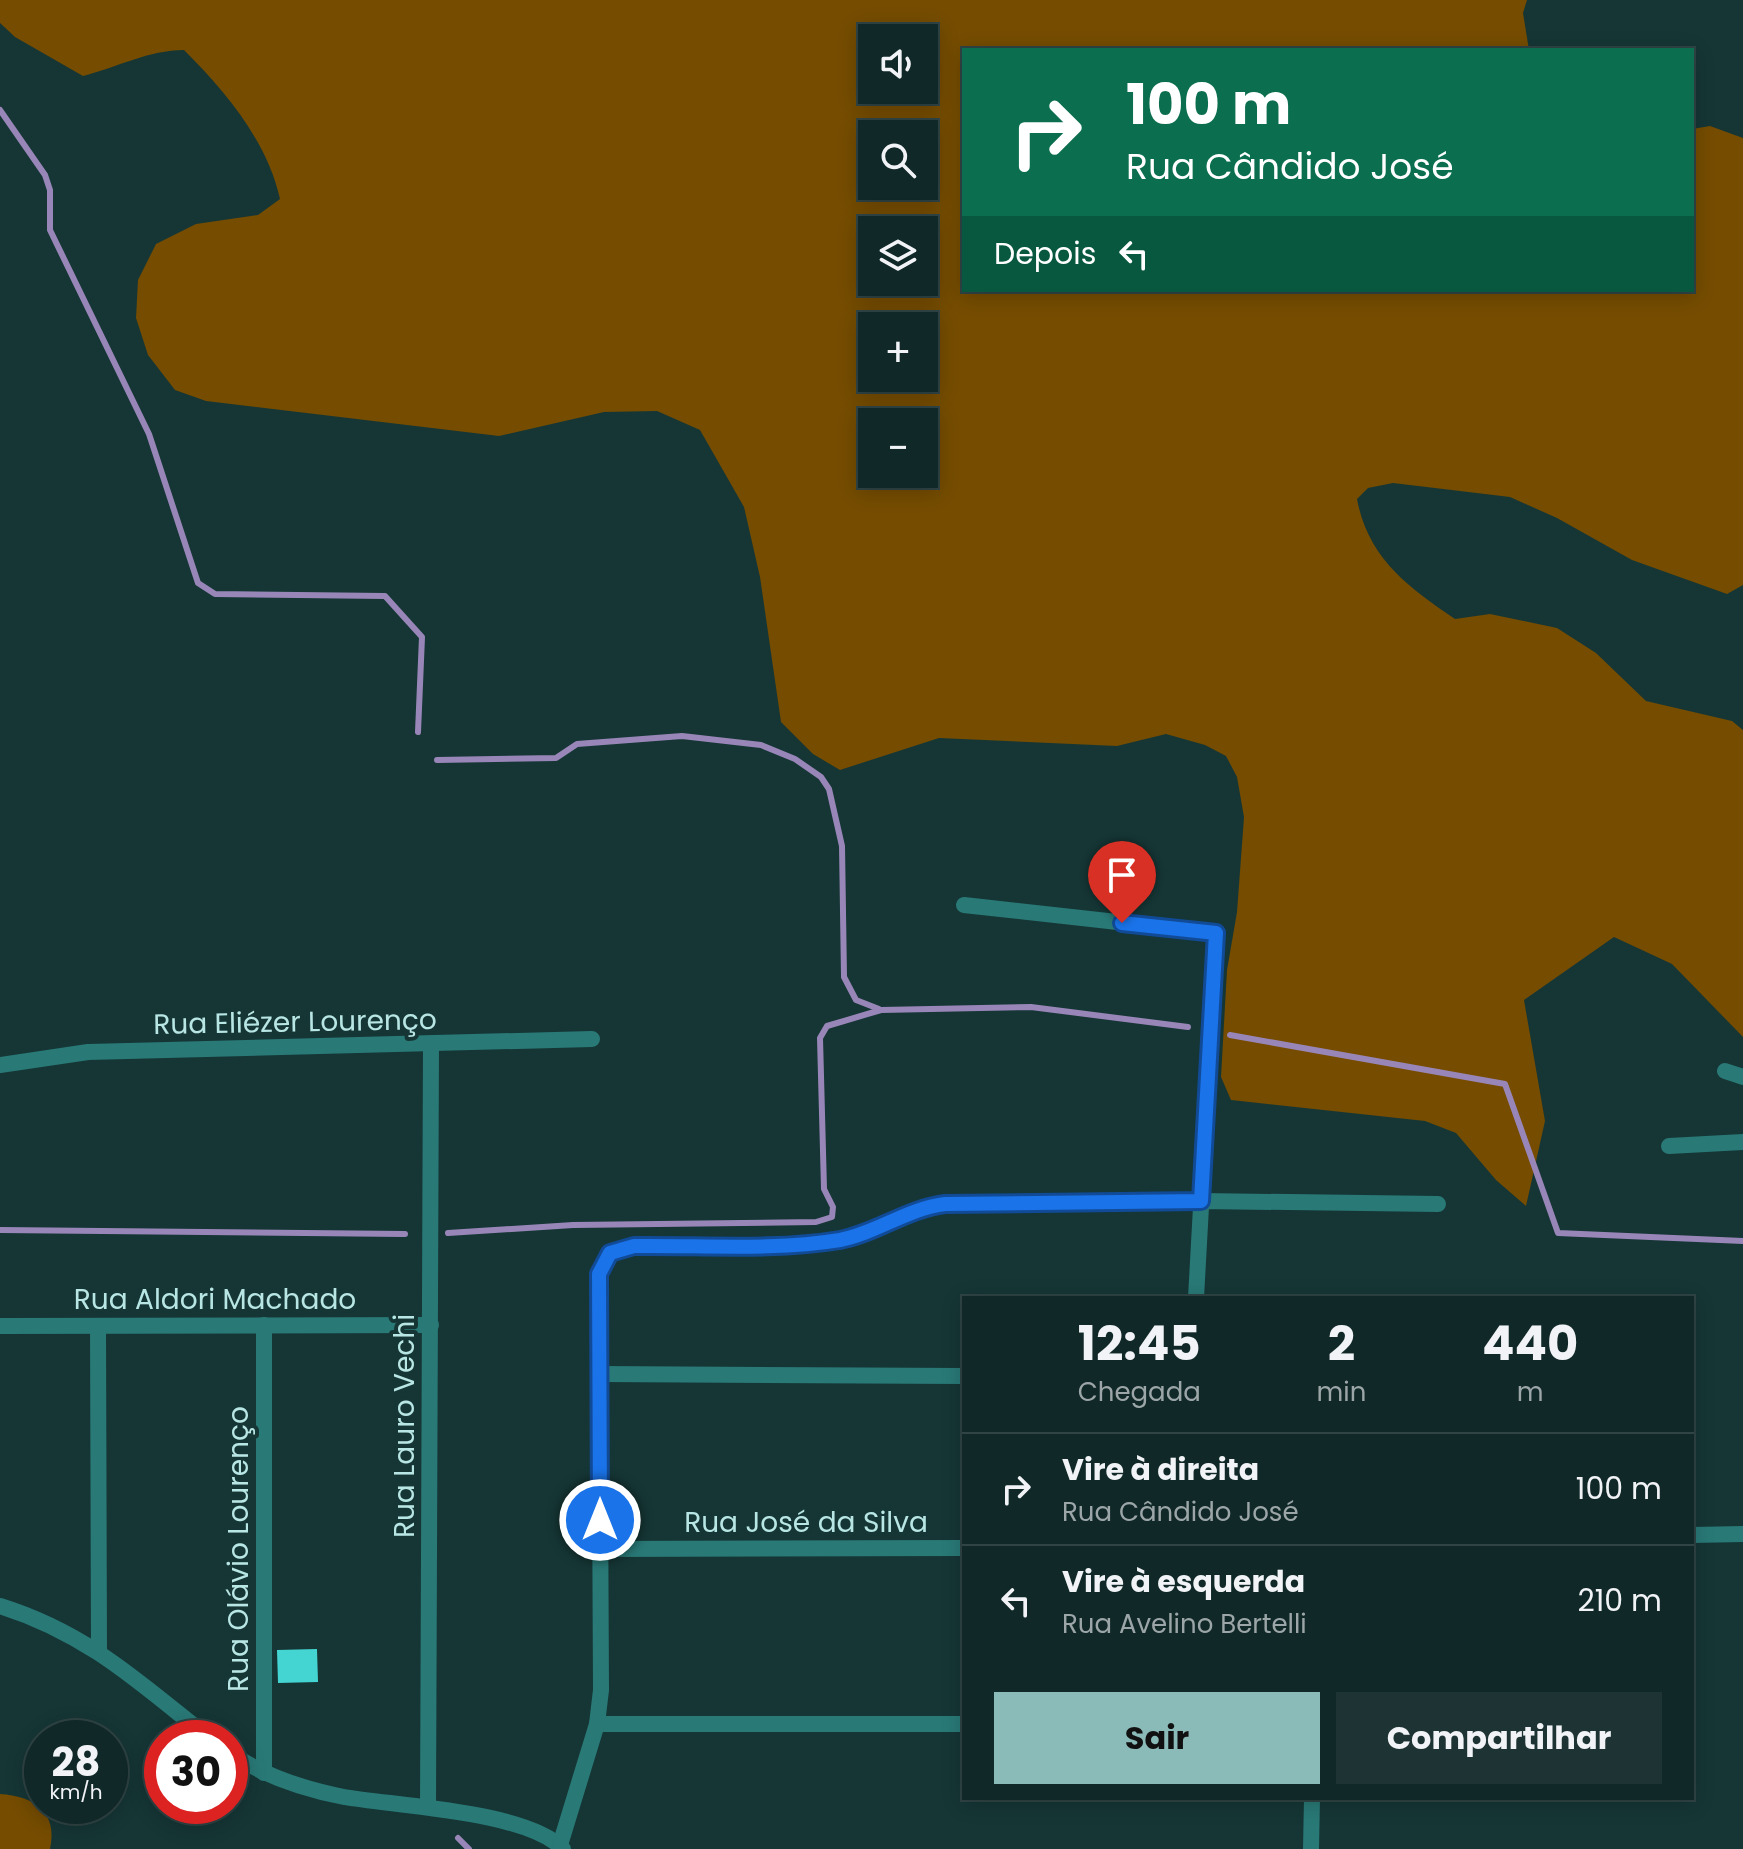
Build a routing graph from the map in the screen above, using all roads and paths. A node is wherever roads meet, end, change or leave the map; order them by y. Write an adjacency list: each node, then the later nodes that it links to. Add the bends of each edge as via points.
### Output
1 (964, 905): 9 (street, via 1216,933)
2 (592, 1039): 3 (street, Rua Eliézer Lourenço)
3 (431, 1045): 4 (street, Rua Eliézer Lourenço, via 88,1052); 13 (street, Rua Lauro Vechi)
4 (0, 1065)
5 (1725, 1071): 6 (street)
6 (1743, 1077)
7 (1743, 1142): 8 (street)
8 (1669, 1146)
9 (1201, 1201): 10 (street); 11 (street); 16 (street, via 945,1204 912,1210 853,1237 830,1241 622,1248 610,1253 599,1274)
10 (1438, 1204)
11 (1196, 1296)
12 (264, 1325): 13 (street, Rua Aldori Machado); 15 (street, Rua Aldori Machado); 28 (street, Rua Olávio Lourenço)
13 (431, 1325): 30 (street, Rua Lauro Vechi)
14 (0, 1326): 15 (street, Rua Aldori Machado)
15 (98, 1326): 23 (street)
16 (599, 1374): 17 (street); 21 (street)
17 (962, 1376)
18 (1743, 1534): 19 (street)
19 (1694, 1535)
20 (962, 1548): 21 (street, Rua José da Silva)
21 (600, 1549): 25 (street)
22 (0, 1606): 23 (street, via 47,1622)
23 (99, 1651): 24 (street)
24 (186, 1720)
25 (597, 1724): 26 (street); 31 (street)
26 (962, 1724)
27 (248, 1764): 28 (street)
28 (264, 1773): 30 (street, via 341,1796)
29 (1312, 1800): 32 (street)
30 (428, 1807): 31 (street, via 514,1825)
31 (561, 1847)
32 (1311, 1849)

